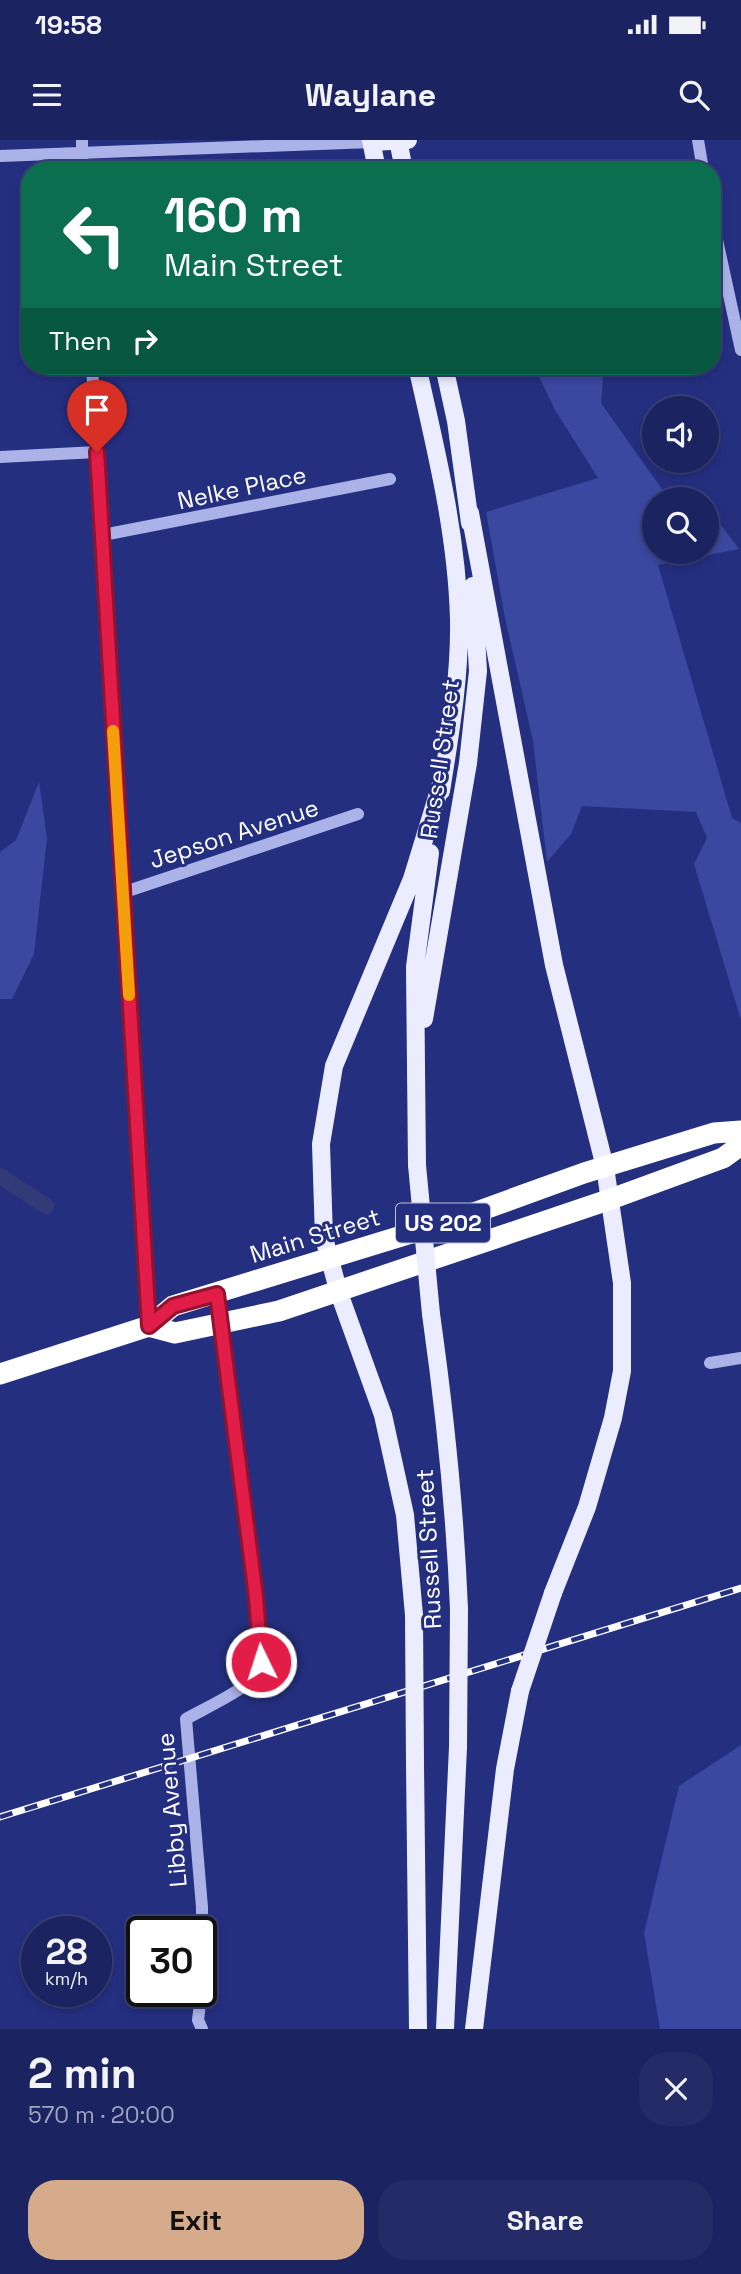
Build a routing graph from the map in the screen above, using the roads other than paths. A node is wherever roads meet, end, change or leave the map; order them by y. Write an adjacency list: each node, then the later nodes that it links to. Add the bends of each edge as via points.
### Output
1 (398, 140): 2 (main road); 4 (main road); 8 (main road)
2 (408, 140)
3 (698, 140): 9 (street)
4 (371, 141): 5 (street); 7 (main road)
5 (82, 146): 6 (street)
6 (0, 156)
7 (375, 161)
8 (402, 161)
9 (702, 161)
10 (721, 258): 11 (street)
11 (741, 350)
12 (93, 375): 15 (street)
13 (419, 375): 20 (main road, Russell Street, via 449,512 457,581 458,655 452,730)
14 (446, 375): 18 (main road, Russell Street)
15 (97, 452): 16 (street); 19 (street)
16 (0, 457)
17 (390, 478): 19 (street, Nelke Place)
18 (470, 513): 23 (main road, Russell Street, via 476,684 468,763); 26 (main road, via 554,965)
19 (103, 535): 22 (street)
20 (442, 780): 23 (main road, Russell Street, via 415,967); 28 (main road, via 412,878 329,1086 321,1144 324,1238)
21 (358, 814): 22 (street, Jepson Avenue)
22 (122, 893): 32 (street)
23 (416, 1075): 36 (main road, Russell Street, bridge, via 417,1165 446,1423 459,1609 458,1747)
24 (741, 1130): 26 (highway, Main Street / US 202, via 714,1133)
25 (741, 1145): 27 (highway, Main Street / US 202, via 723,1158)
26 (605, 1167): 27 (main road); 28 (highway, Main Street / US 202)
27 (611, 1199): 29 (highway, Main Street / US 202); 39 (main road, bridge, via 622,1283 622,1371 603,1460 520,1691 505,1769)
28 (329, 1259): 29 (main road); 30 (highway, Main Street / US 202)
29 (339, 1293): 31 (highway, Main Street / US 202); 38 (main road, bridge, via 386,1428 405,1515 414,1615)
30 (217, 1294): 31 (street, Libby Avenue); 32 (highway, Main Street / US 202, via 173,1306)
31 (220, 1324): 32 (highway, Main Street / US 202, via 175,1333); 37 (street, Libby Avenue, via 261,1662 251,1680 186,1719 202,1907 198,2020)
32 (149, 1326): 35 (highway, Main Street / US 202)
33 (741, 1358): 34 (street)
34 (710, 1363)
35 (0, 1374)
36 (445, 2026)
37 (202, 2029)
38 (418, 2029)
39 (474, 2029)

